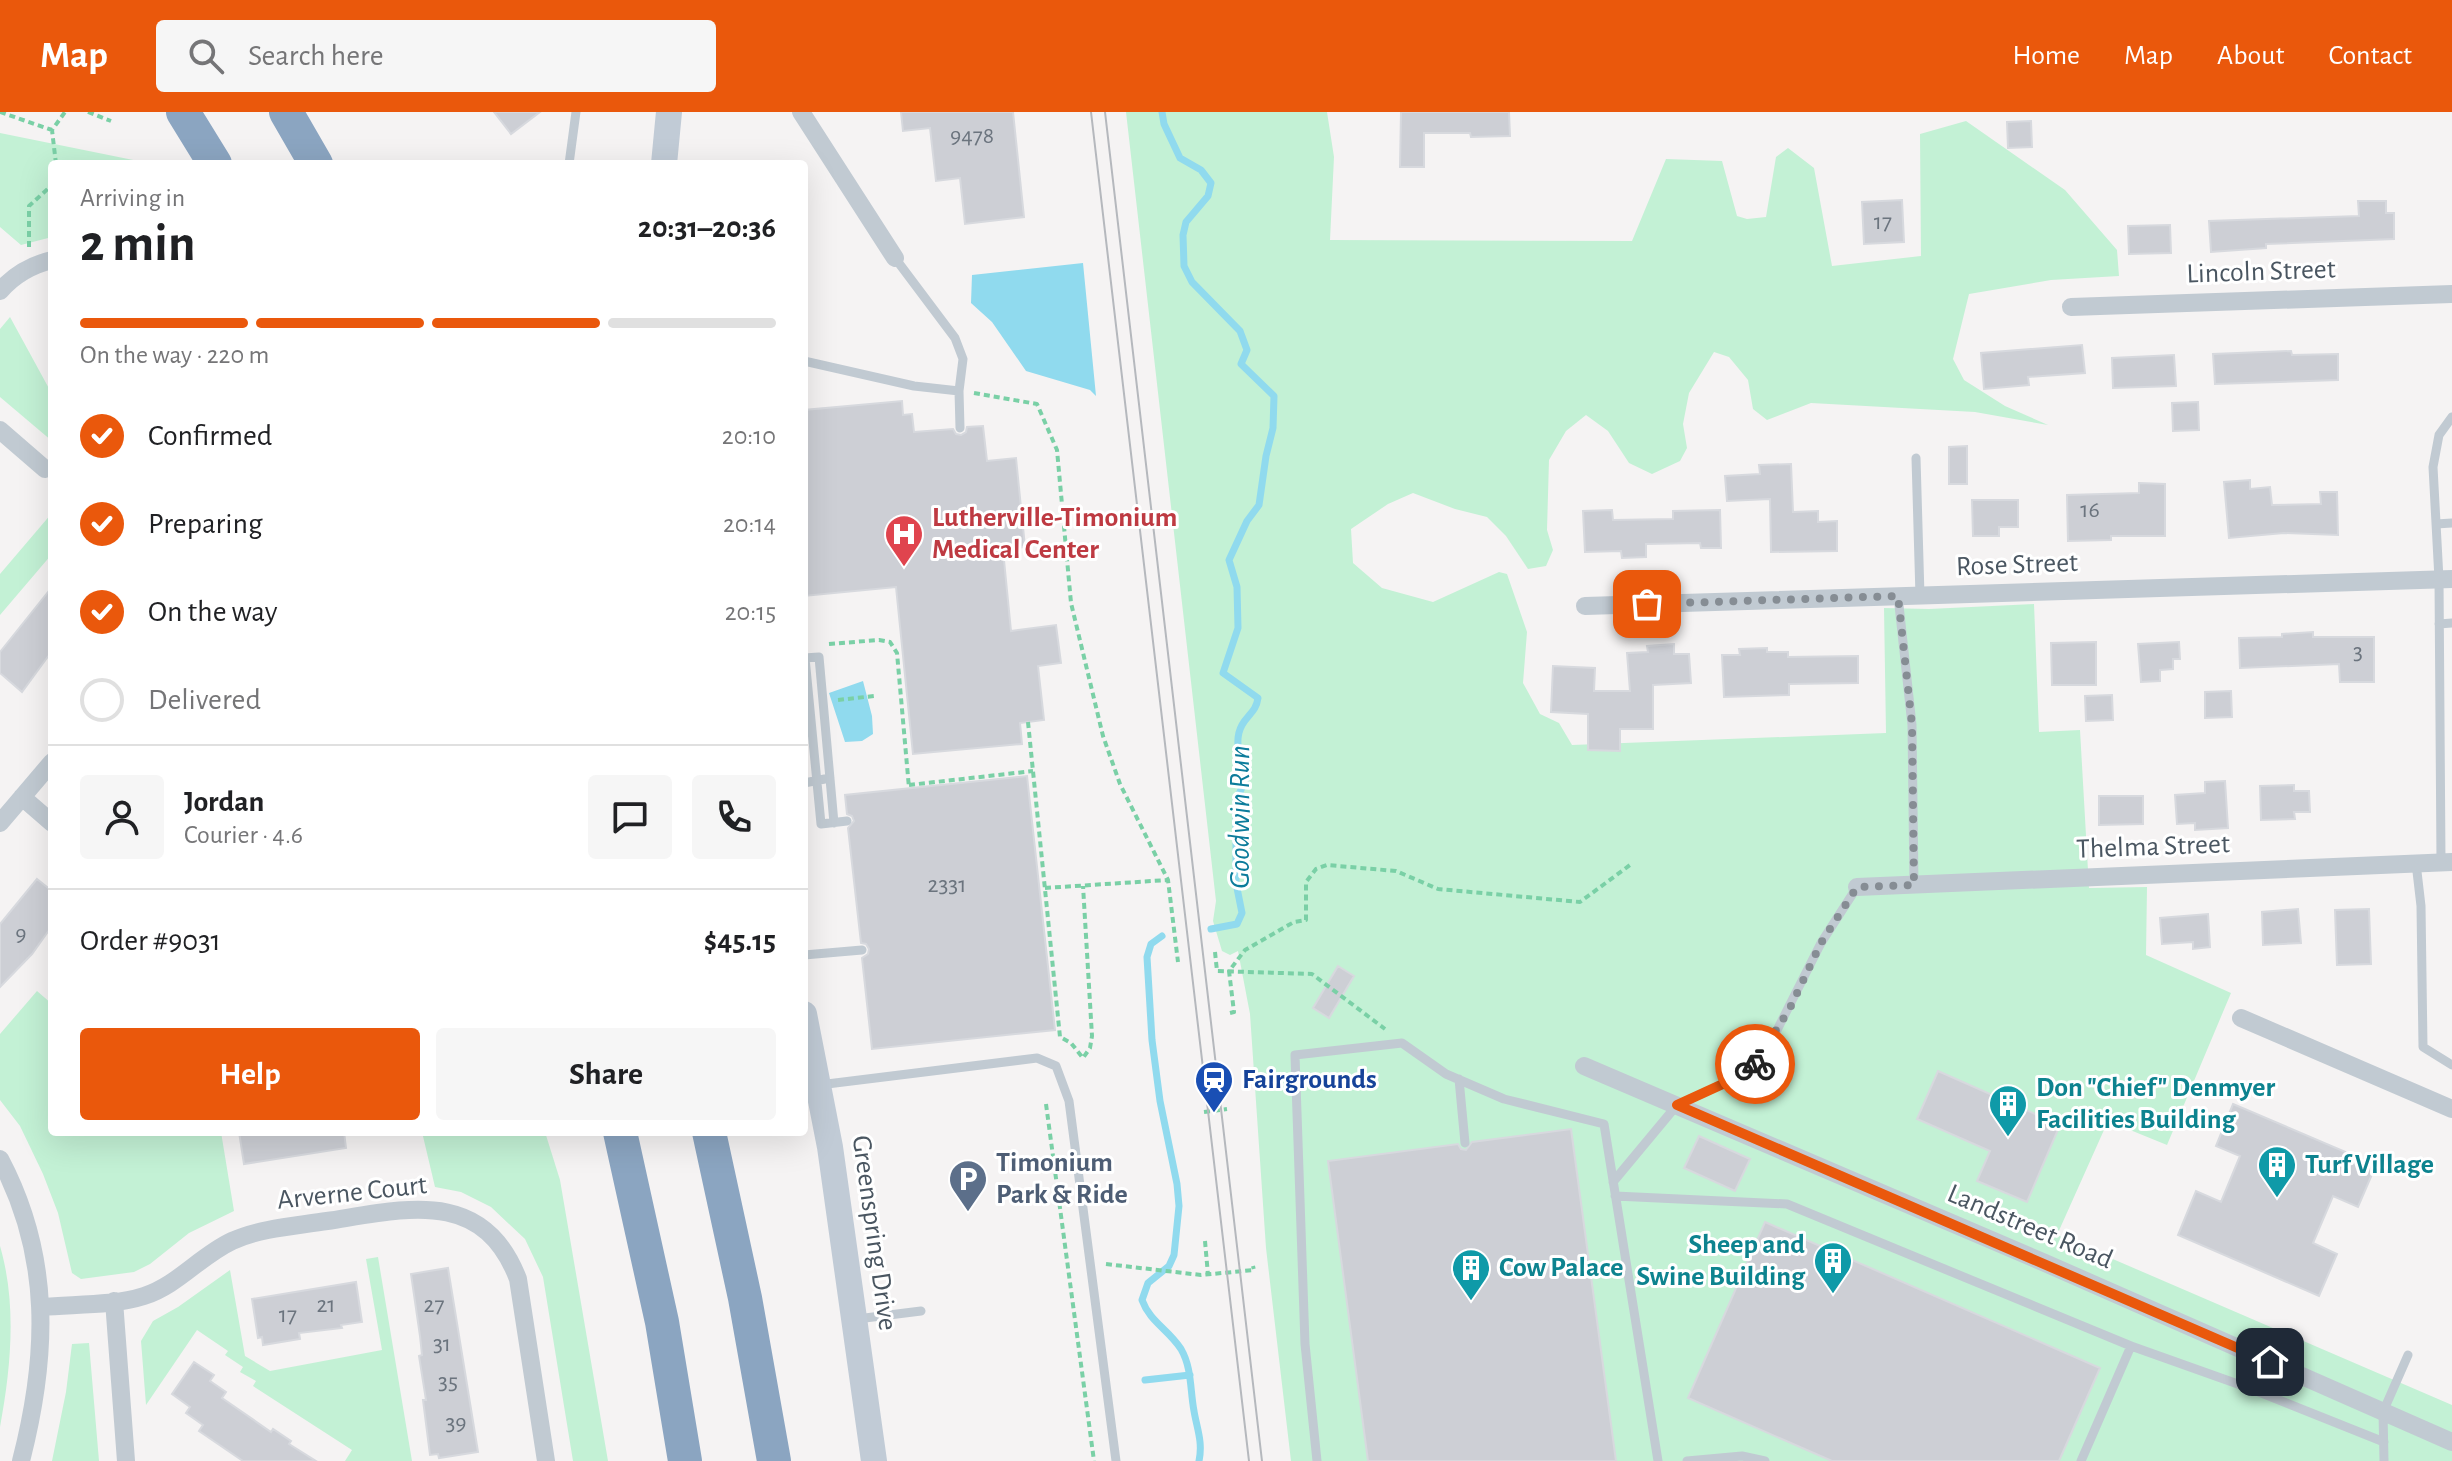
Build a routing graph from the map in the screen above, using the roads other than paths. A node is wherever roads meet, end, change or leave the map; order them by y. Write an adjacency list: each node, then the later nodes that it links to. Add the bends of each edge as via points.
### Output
1 (183, 112): 6 (highway)
2 (286, 112): 7 (highway)
3 (576, 112): 8 (lane)
4 (669, 112): 9 (main road)
5 (801, 112): 10 (street)
6 (213, 160)
7 (314, 160)
8 (570, 160)
9 (664, 160)
10 (895, 258): 16 (lane, via 955,338 963,359)
11 (43, 262): 12 (street)
12 (0, 291)
13 (2452, 294): 14 (street, Lincoln Street)
14 (2071, 307)
15 (808, 362): 16 (lane)
16 (959, 391): 18 (lane)
17 (2452, 417): 23 (lane, via 2439,435 2433,467)
18 (960, 428)
19 (0, 430): 21 (street)
20 (1916, 458): 26 (lane)
21 (45, 469)
22 (2452, 523): 23 (lane)
23 (2436, 524): 24 (lane)
24 (2445, 579): 26 (street, Rose Street); 29 (lane)
25 (1898, 596): 26 (street, Rose Street); 27 (street, Rose Street); 44 (lane, via 1912,725)
26 (1920, 596)
27 (1585, 606)
28 (2452, 623): 29 (lane)
29 (2439, 624): 40 (lane)
30 (808, 658): 33 (lane, via 819,657)
31 (808, 732): 34 (lane)
32 (48, 767): 35 (street)
33 (830, 778): 34 (lane); 39 (lane)
34 (810, 782): 39 (lane, via 821,824)
35 (22, 797): 36 (street); 38 (street)
36 (48, 820)
37 (847, 821): 39 (lane)
38 (0, 823)
39 (834, 823)
40 (2441, 825): 41 (lane); 42 (lane)
41 (2452, 825)
42 (2446, 862): 43 (street, Thelma Street)
43 (2416, 863): 44 (street, Thelma Street); 50 (lane, via 2423,1047)
44 (1914, 885): 45 (street, Thelma Street)
45 (1857, 887): 54 (lane, via 1749,1072)
46 (862, 950): 47 (lane)
47 (808, 955)
48 (2241, 1018): 55 (street)
49 (808, 1033): 53 (main road, Greenspring Drive)
50 (2452, 1065)
51 (1584, 1066): 54 (street, Landstreet Road)
52 (1459, 1079): 58 (lane); 60 (lane, via 1504,1099 1604,1124); 78 (lane, via 1402,1043 1295,1055 1305,1344)
53 (819, 1085): 65 (main road, Greenspring Drive); 77 (lane, via 1037,1058 1056,1066 1069,1101)
54 (1677, 1105): 60 (lane); 68 (street, Landstreet Road)
55 (2452, 1109)
56 (621, 1136): 74 (highway, via 662,1322)
57 (710, 1136): 75 (highway)
58 (1465, 1143)
59 (0, 1159): 63 (street, via 28,1222)
60 (1613, 1182): 61 (lane)
61 (1615, 1196): 66 (lane, via 1787,1204); 79 (lane)
62 (114, 1301): 63 (street, Arverne Court); 72 (street); 73 (street, Arverne Court, via 159,1290 229,1242 252,1233 392,1211 453,1212 475,1221 510,1257 518,1279)
63 (42, 1307): 71 (street, via 37,1386)
64 (921, 1311): 65 (lane)
65 (853, 1320): 76 (main road, Greenspring Drive)
66 (2131, 1346): 69 (lane); 82 (lane)
67 (2408, 1355): 68 (lane)
68 (2383, 1412): 69 (lane); 70 (street, Landstreet Road)
69 (2384, 1442): 83 (lane)
70 (2452, 1442)
71 (21, 1461)
72 (126, 1461)
73 (546, 1461)
74 (685, 1461)
75 (774, 1461)
76 (874, 1461)
77 (1116, 1461)
78 (1317, 1461)
79 (1658, 1461)
80 (1687, 1461): 81 (lane, via 1742,1456)
81 (1765, 1461)
82 (2081, 1461)
83 (2384, 1461)

